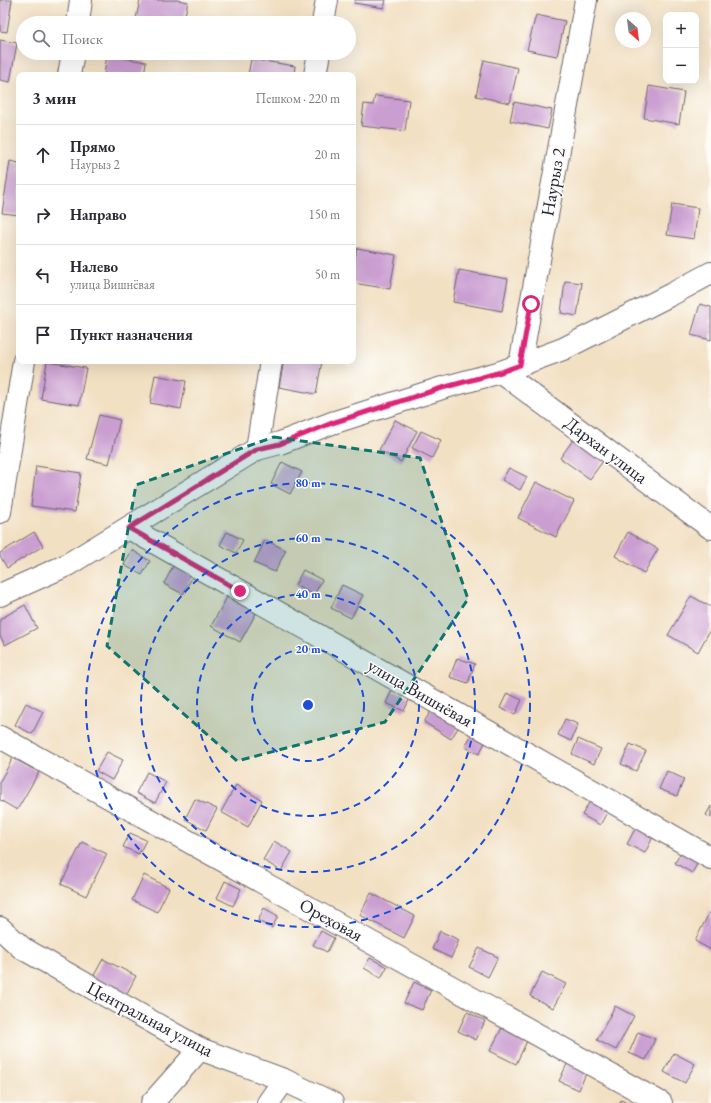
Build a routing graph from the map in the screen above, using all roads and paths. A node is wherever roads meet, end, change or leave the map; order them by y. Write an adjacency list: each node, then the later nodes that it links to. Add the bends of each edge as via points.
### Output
1 (81, 0): 4 (street)
2 (327, 0): 5 (street)
3 (586, 0): 13 (street, Наурыз 2)
4 (79, 16)
5 (324, 16)
6 (72, 60): 8 (street)
7 (318, 60): 9 (street)
8 (70, 72)
9 (316, 72)
10 (711, 273): 13 (street, via 563,349)
11 (24, 364): 15 (street)
12 (271, 364): 14 (street)
13 (511, 368): 14 (street, via 332,423 280,444); 17 (street, Дархан улица)
14 (257, 449): 16 (street)
15 (0, 512)
16 (129, 528): 18 (street, via 67,565); 20 (street, улица Вишнёвая)
17 (711, 528)
18 (0, 595)
19 (0, 737): 27 (street, Ореховая)
20 (711, 858)
21 (3, 936): 22 (street, Центральная улица)
22 (200, 1049): 23 (street, Центральная улица); 24 (street)
23 (284, 1080): 25 (street); 26 (street, Центральная улица)
24 (152, 1103)
25 (268, 1103)
26 (332, 1103)
27 (661, 1103)

